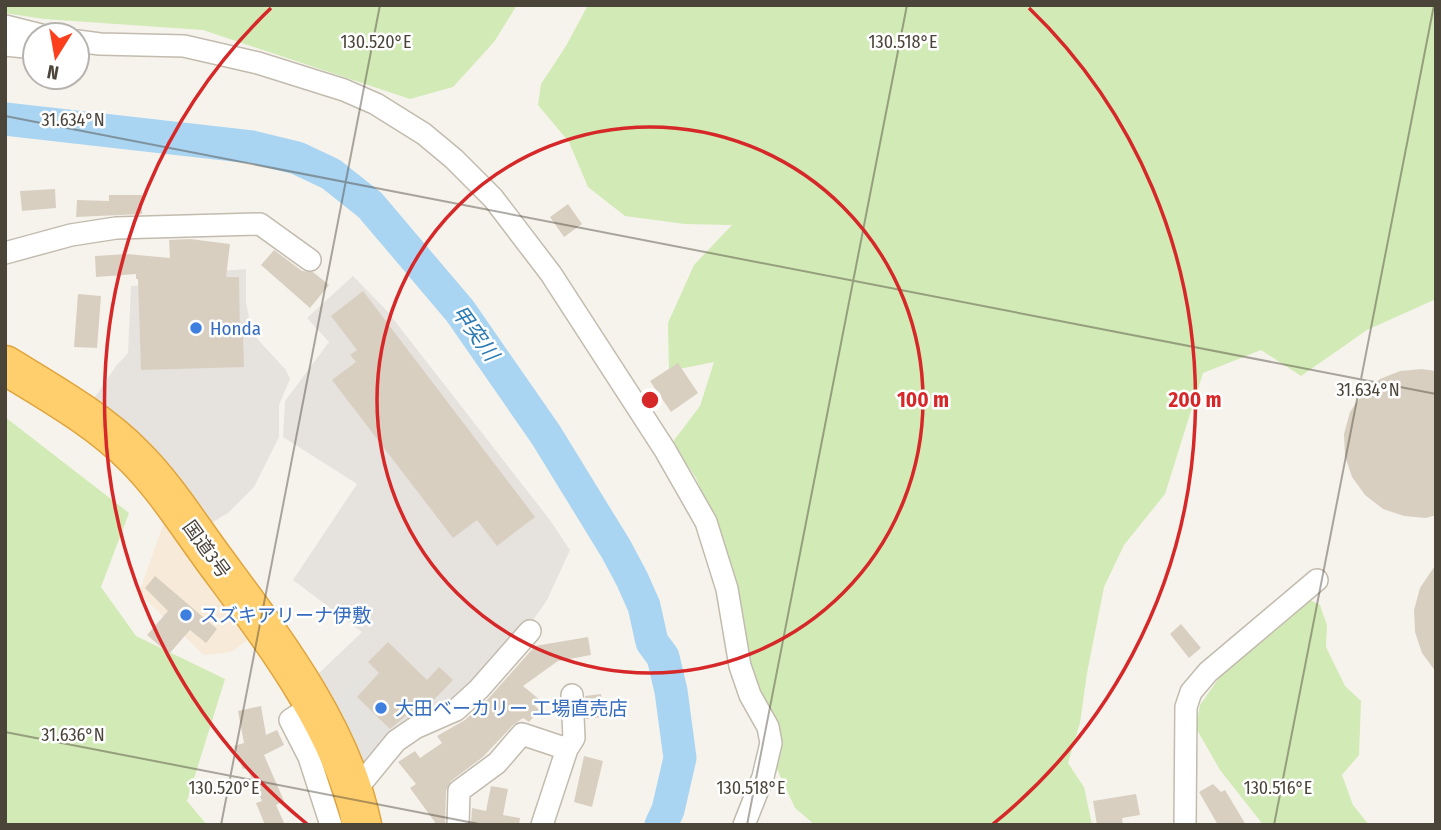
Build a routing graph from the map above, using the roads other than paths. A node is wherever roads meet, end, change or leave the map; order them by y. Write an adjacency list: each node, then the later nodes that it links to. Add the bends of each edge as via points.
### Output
1 (91, 43): 14 (street, via 184,46 344,90 424,134 493,198 551,274 706,522 727,589 740,666 772,743)
2 (5, 253): 3 (street, via 71,234 116,228 260,224)
3 (310, 260)
4 (5, 365): 8 (highway, 国道3号, via 75,408 134,456 248,606)
5 (1317, 580): 15 (street, via 1208,672 1192,692 1186,708)
6 (530, 631): 10 (street, via 456,710 396,741 373,771)
7 (572, 695): 9 (street, via 574,738)
8 (313, 705): 10 (highway, 国道3号, via 341,755); 11 (street, via 290,720 309,757)
9 (567, 749): 12 (street, via 522,734 496,763 459,791); 13 (street)
10 (358, 808)
11 (331, 825)
12 (458, 825)
13 (542, 825)
14 (744, 825)
15 (1185, 825)

